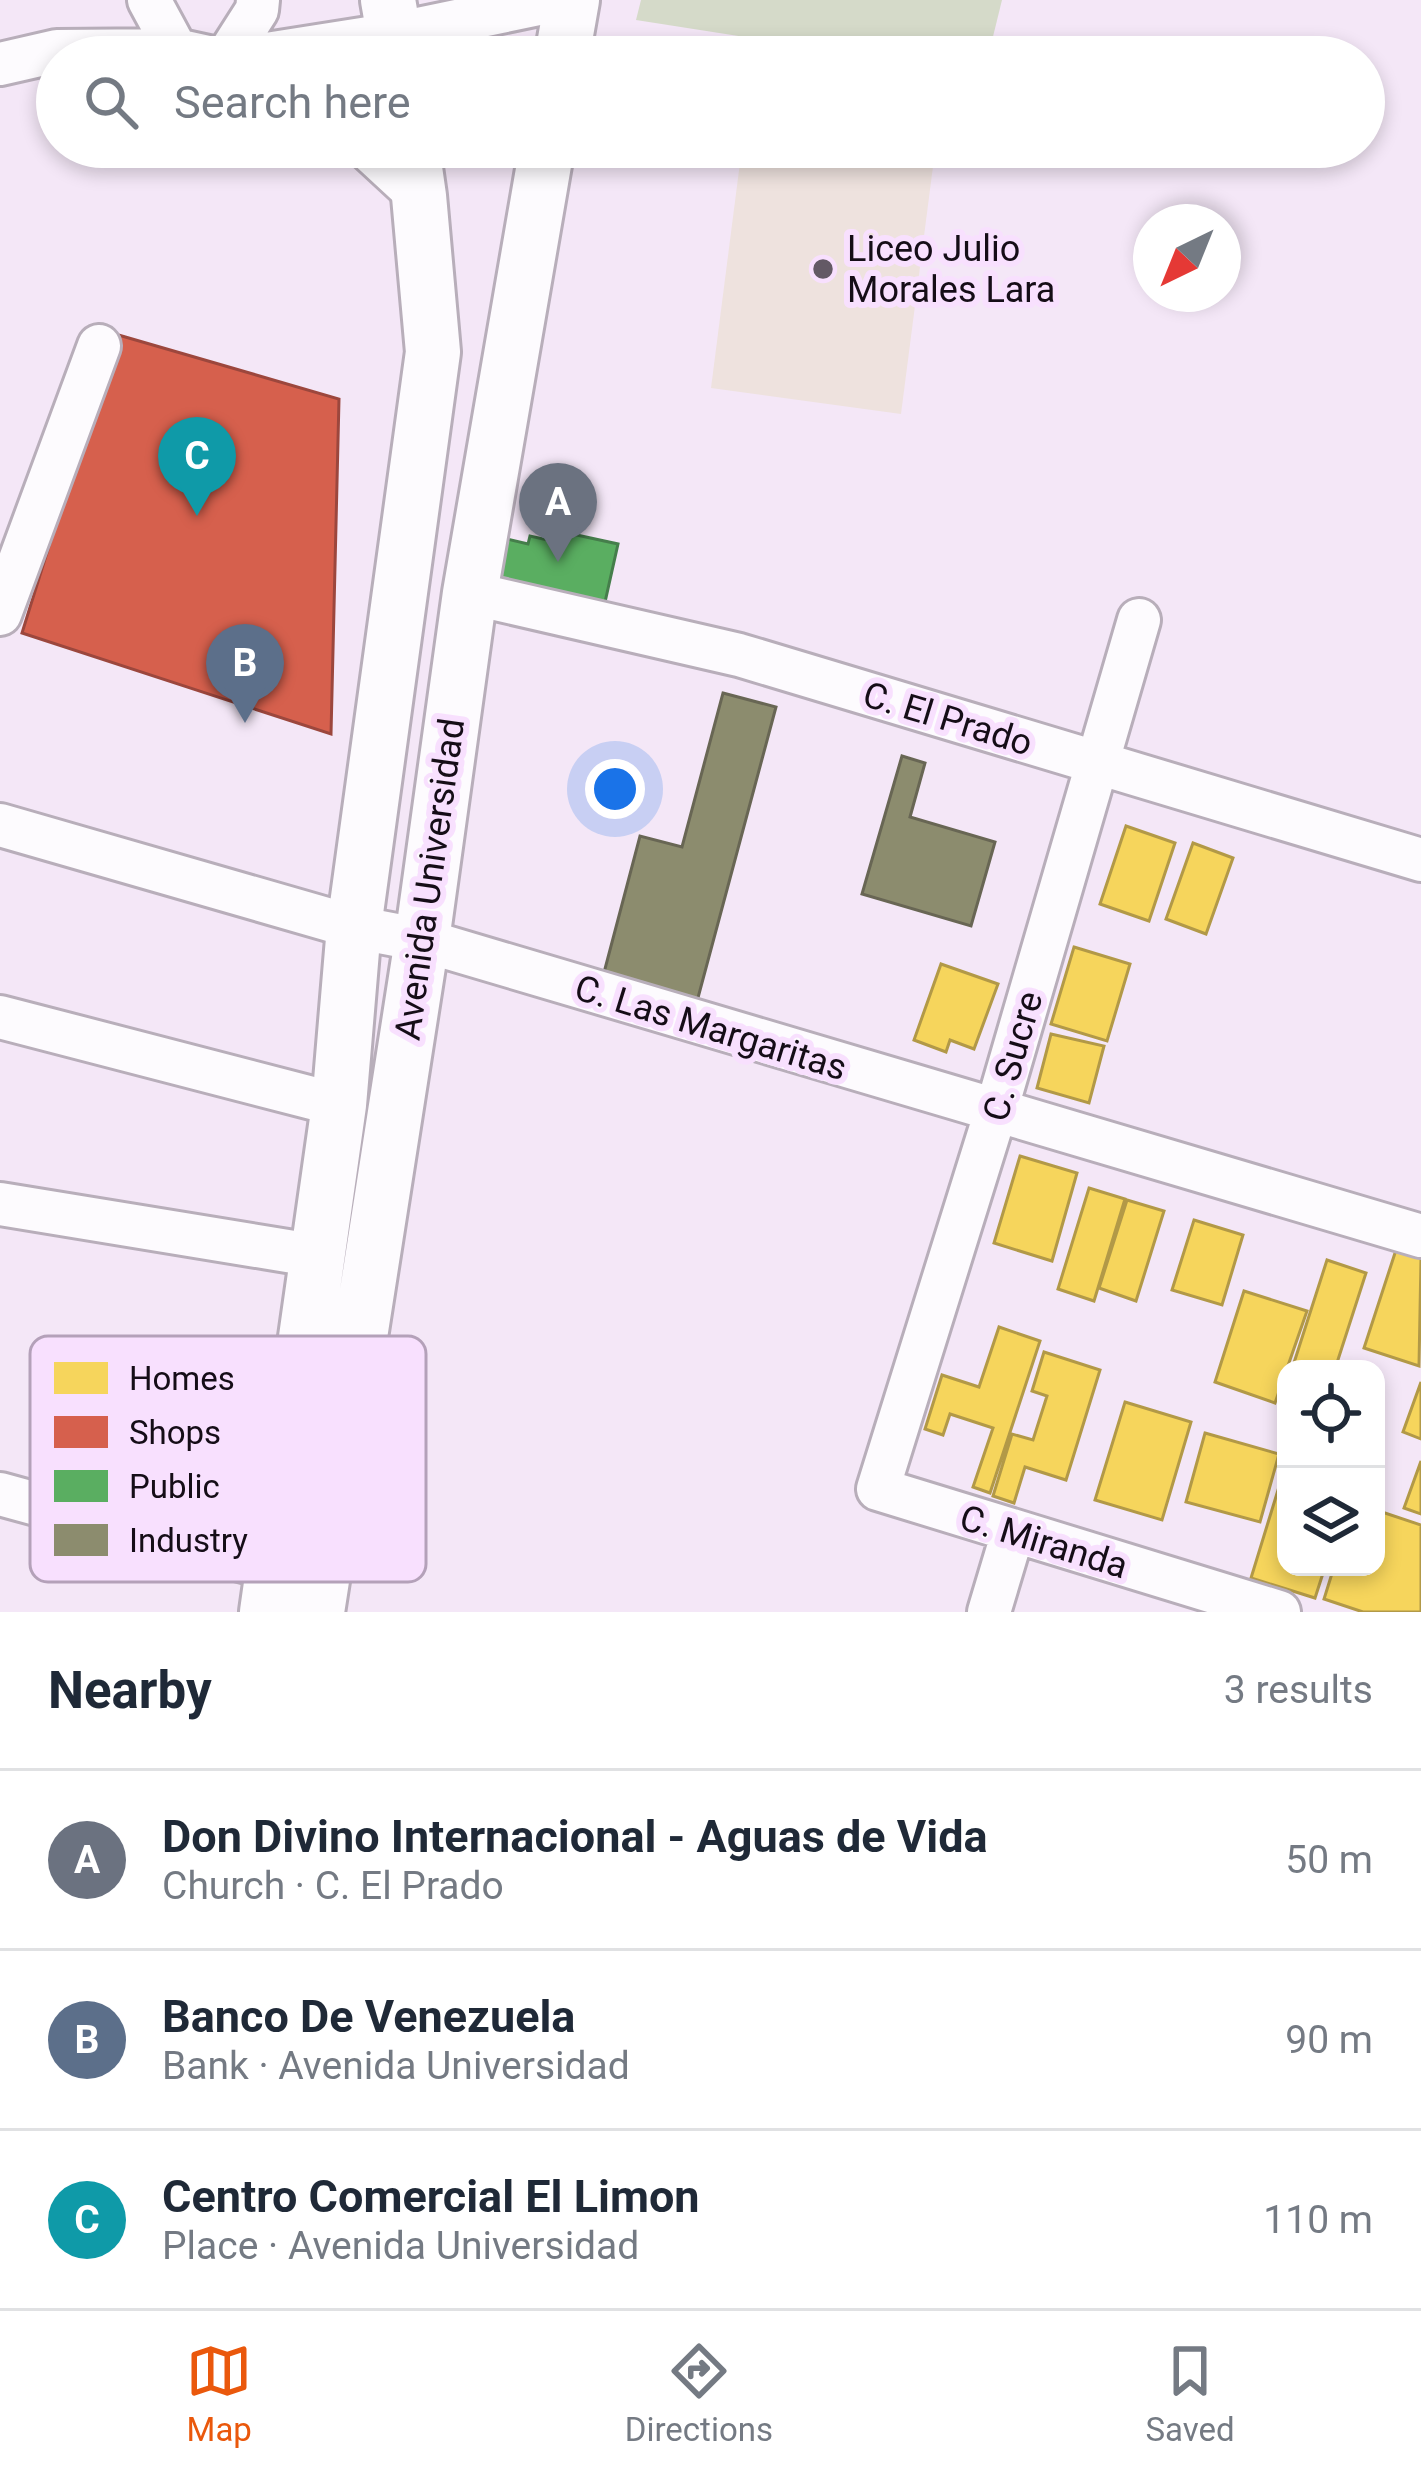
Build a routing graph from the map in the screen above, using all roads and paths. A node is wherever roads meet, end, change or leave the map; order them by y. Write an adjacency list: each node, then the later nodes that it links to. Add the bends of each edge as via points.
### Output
1 (149, 0): 6 (street)
2 (258, 0): 7 (street)
3 (558, 0): 5 (street)
4 (572, 0): 9 (main road)
5 (393, 30): 8 (street)
6 (178, 36)
7 (240, 36)
8 (361, 36)
9 (566, 36)
10 (36, 56): 11 (street)
11 (0, 64)
12 (543, 168): 16 (main road, Avenida Universidad)
13 (416, 172): 22 (main road, Avenida Universidad, via 433,352)
14 (99, 346): 15 (street)
15 (12, 542): 17 (street)
16 (470, 592): 19 (street, C. El Prado, via 740,656); 23 (main road, Avenida Universidad)
17 (0, 614)
18 (1139, 620): 19 (street, C. Sucre)
19 (1097, 762): 21 (street, C. El Prado); 26 (street, C. Sucre)
20 (0, 825): 22 (street, C. Las Margaritas)
21 (1421, 860)
22 (354, 927): 23 (street, C. Las Margaritas); 25 (main road, Avenida Universidad)
23 (422, 940): 26 (street, C. Las Margaritas); 31 (main road, Avenida Universidad)
24 (0, 1017): 25 (street)
25 (339, 1105): 29 (main road, Avenida Universidad)
26 (996, 1111): 28 (street, C. Las Margaritas); 32 (street, C. Sucre)
27 (0, 1204): 29 (street)
28 (1421, 1235)
29 (318, 1256): 30 (main road, Avenida Universidad)
30 (307, 1336)
31 (360, 1336)
32 (878, 1489): 35 (street, C. Miranda)
33 (0, 1494): 34 (street)
34 (30, 1505)
35 (1013, 1532): 38 (street); 39 (street, C. Miranda)
36 (322, 1582): 37 (main road, Avenida Universidad)
37 (317, 1612)
38 (989, 1612)
39 (1279, 1612)

